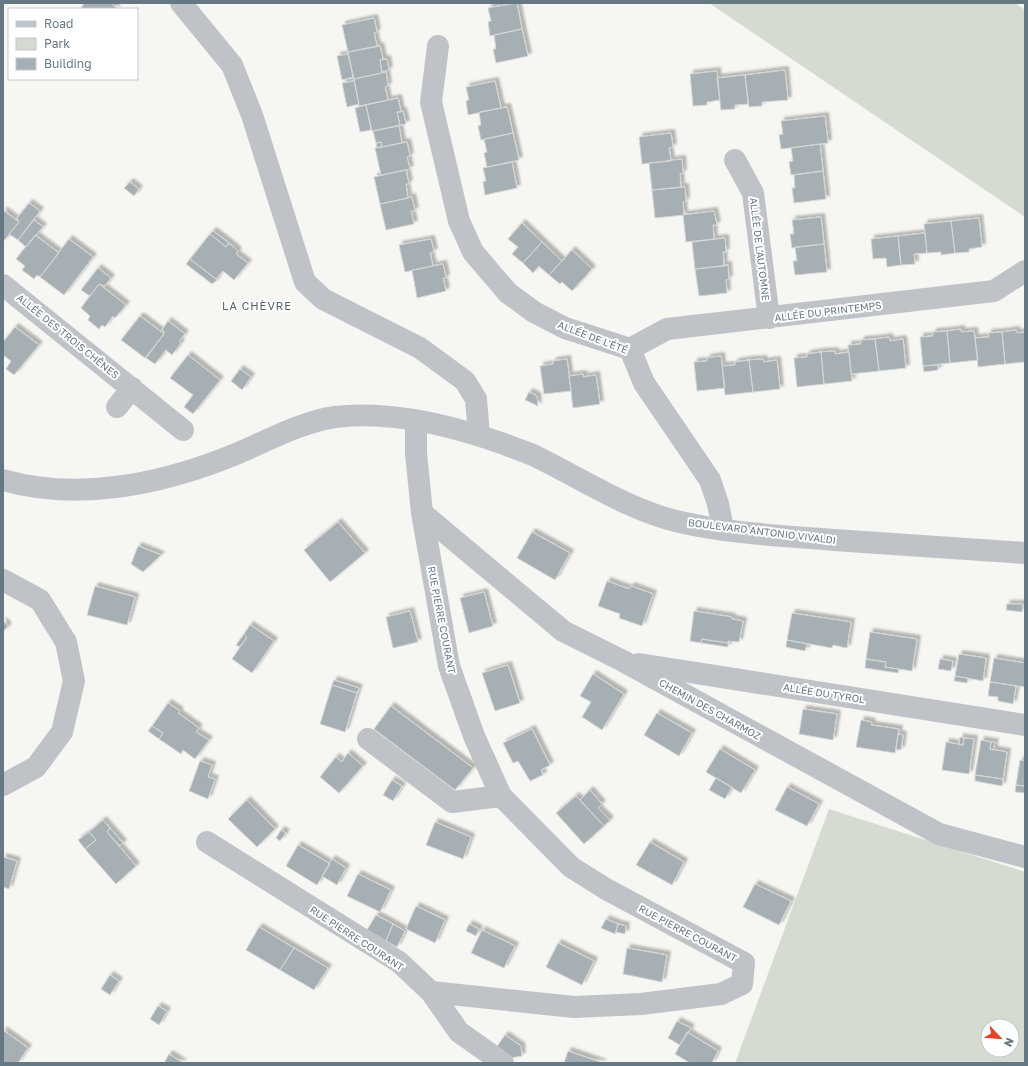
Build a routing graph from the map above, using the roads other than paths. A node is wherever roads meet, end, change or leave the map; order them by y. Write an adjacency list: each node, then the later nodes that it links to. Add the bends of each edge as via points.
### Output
1 (181, 3): 12 (street, via 232,65 252,115 305,282 323,299 420,348 465,381 476,399)
2 (438, 46): 7 (street, ALLÉE DE L'ÉTÉ, via 431,102 459,221 473,252 508,293 534,312 565,328)
3 (734, 160): 6 (street, ALLÉE DE L'AUTOMNE, via 753,193)
4 (1025, 271): 6 (street, ALLÉE DU PRINTEMPS, via 994,292)
5 (3, 285): 8 (street, ALLÉE DES TROIS CHÊNES)
6 (769, 318): 7 (street, ALLÉE DU PRINTEMPS, via 667,329)
7 (630, 349): 15 (street, ALLÉE DE L'ÉTÉ, via 644,383 710,480)
8 (132, 388): 9 (street); 11 (street, ALLÉE DES TROIS CHÊNES)
9 (117, 407)
10 (416, 421): 12 (street, BOULEVARD ANTONIO VIVALDI, via 456,427); 13 (street, BOULEVARD ANTONIO VIVALDI, via 376,416 334,417 289,430 225,458 158,479 121,486 70,490); 14 (street, RUE PIERRE COURANT, via 416,453)
11 (182, 430)
12 (479, 435): 15 (street, BOULEVARD ANTONIO VIVALDI, via 539,457 628,503 676,521)
13 (3, 480)
14 (422, 513): 18 (street, CHEMIN DES CHARMOZ, via 563,631); 22 (street, RUE PIERRE COURANT, via 449,666 474,736)
15 (723, 528): 16 (street, BOULEVARD ANTONIO VIVALDI, via 793,537)
16 (1025, 553)
17 (3, 580): 21 (street, via 40,600 66,642 74,680 62,732 36,767)
18 (623, 661): 19 (street, ALLÉE DU TYROL); 24 (street, CHEMIN DES CHARMOZ, via 939,834)
19 (1025, 725)
20 (368, 739): 22 (street, via 452,802)
21 (3, 785)
22 (501, 796): 25 (street, RUE PIERRE COURANT, via 571,866 606,889 744,963 742,984 721,994 641,1004 574,1007)
23 (207, 842): 25 (street, RUE PIERRE COURANT, via 399,962)
24 (1025, 857)
25 (431, 992): 26 (street, via 459,1032)
26 (503, 1063)

